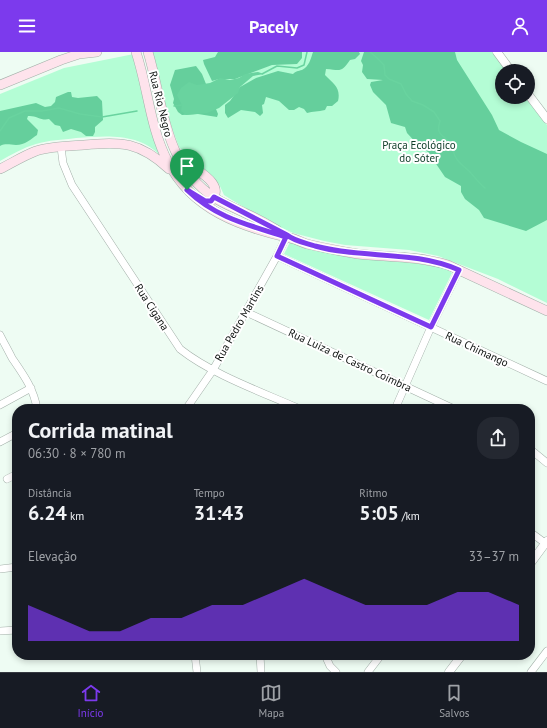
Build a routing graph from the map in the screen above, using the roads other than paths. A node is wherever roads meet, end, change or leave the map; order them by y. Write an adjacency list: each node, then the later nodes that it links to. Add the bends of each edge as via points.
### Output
1 (97, 52): 6 (main road, via 61,60)
2 (136, 52): 11 (main road, Rua Rio Negro, via 160,144)
3 (148, 52): 13 (main road, Rua Rio Negro, via 165,125 174,149 191,176)
4 (497, 52): 5 (street)
5 (506, 64)
6 (0, 85)
7 (535, 103): 8 (street)
8 (547, 119)
9 (61, 147): 10 (main road, via 37,151); 11 (main road, via 107,143 132,146 156,157); 21 (street, Rua Cigana, via 63,163 72,185 175,342 189,356)
10 (0, 169)
11 (177, 177): 12 (main road, Rua Rio Negro)
12 (187, 190): 13 (main road, via 205,201 211,201); 14 (main road, Rua Rio Negro, via 212,210 234,221)
13 (214, 197): 14 (main road, Rua Rio Negro)
14 (288, 237): 15 (street, Rua Pedro Martins); 16 (main road, via 310,245 340,251 434,261)
15 (277, 256): 18 (street, Rua Pedro Martins); 19 (street, Rua Chimango)
16 (459, 270): 17 (main road); 19 (street)
17 (547, 311)
18 (246, 312): 21 (street, Rua Pedro Martins); 23 (street, Rua Luiza de Castro Coimbra)
19 (431, 327): 22 (street, Rua Chimango); 23 (street)
20 (0, 335): 24 (street)
21 (213, 370): 26 (street, Rua Pedro Martins); 27 (street, Rua Cigana)
22 (547, 381)
23 (406, 386): 28 (street); 29 (street, Rua Luiza de Castro Coimbra)
24 (31, 388): 25 (street); 30 (street)
25 (36, 404)
26 (189, 404)
27 (289, 404)
28 (397, 404)
29 (444, 404)
30 (0, 405)
31 (12, 436): 32 (street)
32 (0, 442)
33 (535, 454): 34 (street)
34 (547, 463)
35 (12, 476): 36 (street)
36 (7, 479)
37 (535, 535): 38 (street)
38 (546, 542): 39 (street)
39 (535, 557)
40 (12, 568): 41 (street)
41 (0, 569)
42 (12, 630): 43 (street)
43 (0, 631)
44 (547, 651): 55 (street)
45 (196, 660): 50 (street)
46 (260, 660): 51 (street)
47 (327, 660): 52 (street)
48 (377, 660): 53 (street)
49 (458, 660): 54 (street)
50 (197, 672)
51 (261, 672)
52 (336, 672)
53 (368, 672)
54 (450, 672)
55 (531, 672)

